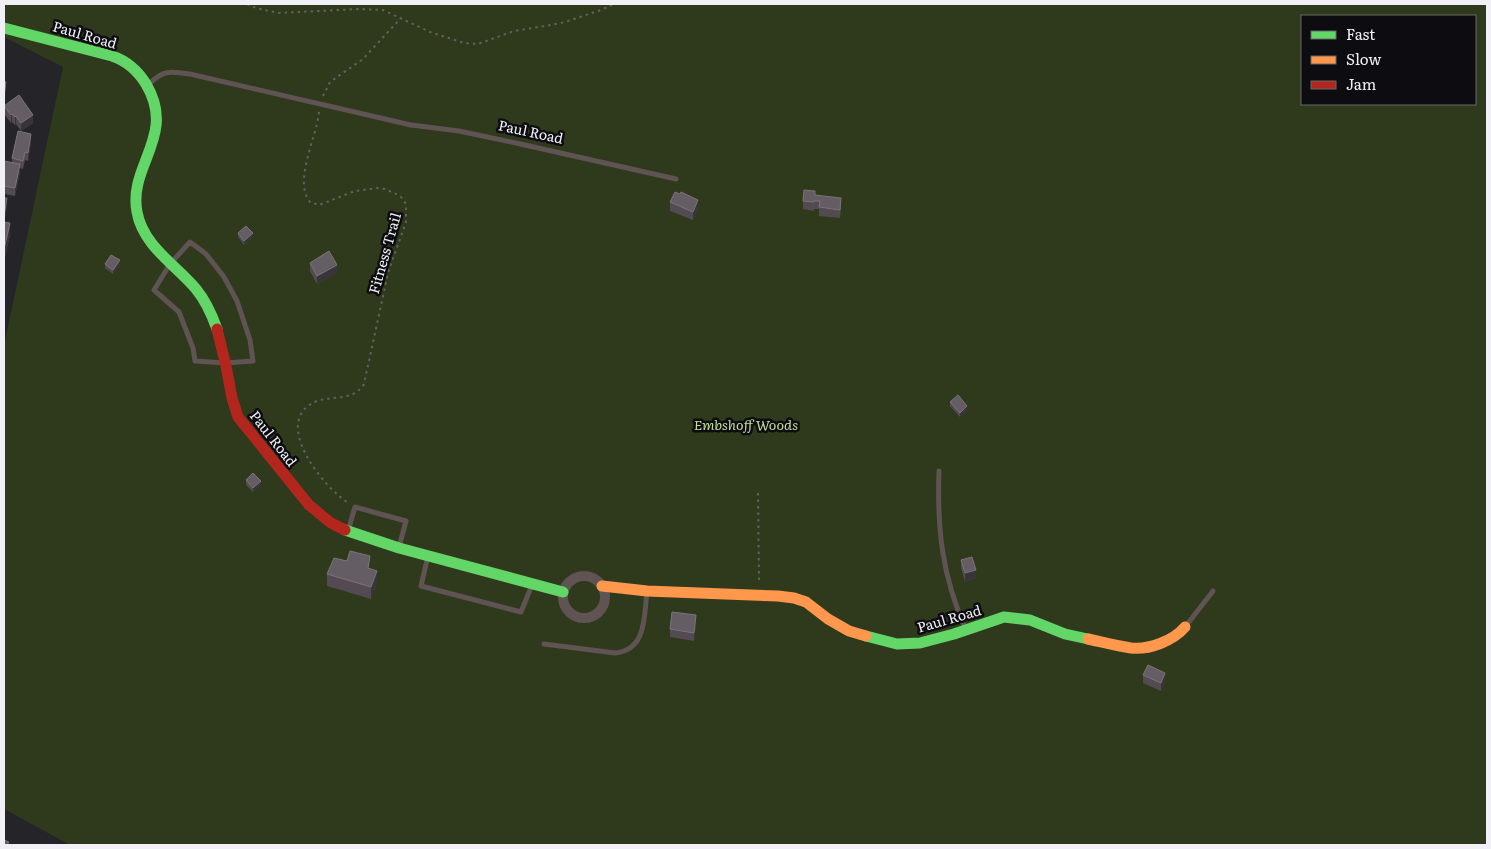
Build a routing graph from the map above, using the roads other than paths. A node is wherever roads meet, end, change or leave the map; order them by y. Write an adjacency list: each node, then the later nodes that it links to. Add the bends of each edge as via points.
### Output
1 (4, 28): 2 (street, Paul Road, via 108,54 126,62)
2 (148, 84): 3 (lane, Paul Road, via 158,75 171,71 190,74 411,125 459,131); 4 (street, Paul Road, via 157,121 135,203 148,237)
3 (676, 179)
4 (170, 264): 5 (street, Paul Road, via 204,300 215,324); 5 (lane, via 154,290 179,312 195,361); 5 (lane, via 190,242 206,254 224,277 244,320 253,361)
5 (225, 363): 7 (street, Paul Road, via 238,417 309,505)
6 (939, 472): 16 (lane, via 939,527 945,565)
7 (348, 532): 8 (street, Paul Road); 8 (lane, via 355,507 406,521)
8 (399, 548): 9 (street, Paul Road)
9 (428, 556): 10 (street, Paul Road); 10 (lane, via 421,586 521,612)
10 (532, 584): 14 (street, Paul Road)
11 (602, 586): 12 (street, Paul Road); 14 (street, Paul Road, via 595,579 581,576 571,581); 14 (street, via 605,592 603,606 600,612 587,618 568,612)
12 (647, 591): 16 (street, Paul Road, via 794,598 806,602 849,631 898,644 920,643); 17 (lane, via 640,636 635,646 625,652)
13 (1213, 591): 15 (lane)
14 (563, 592)
15 (1185, 627): 16 (street, Paul Road, via 1164,642 1132,648 1065,634 1017,618 1004,618)
16 (966, 630)
17 (544, 644)

